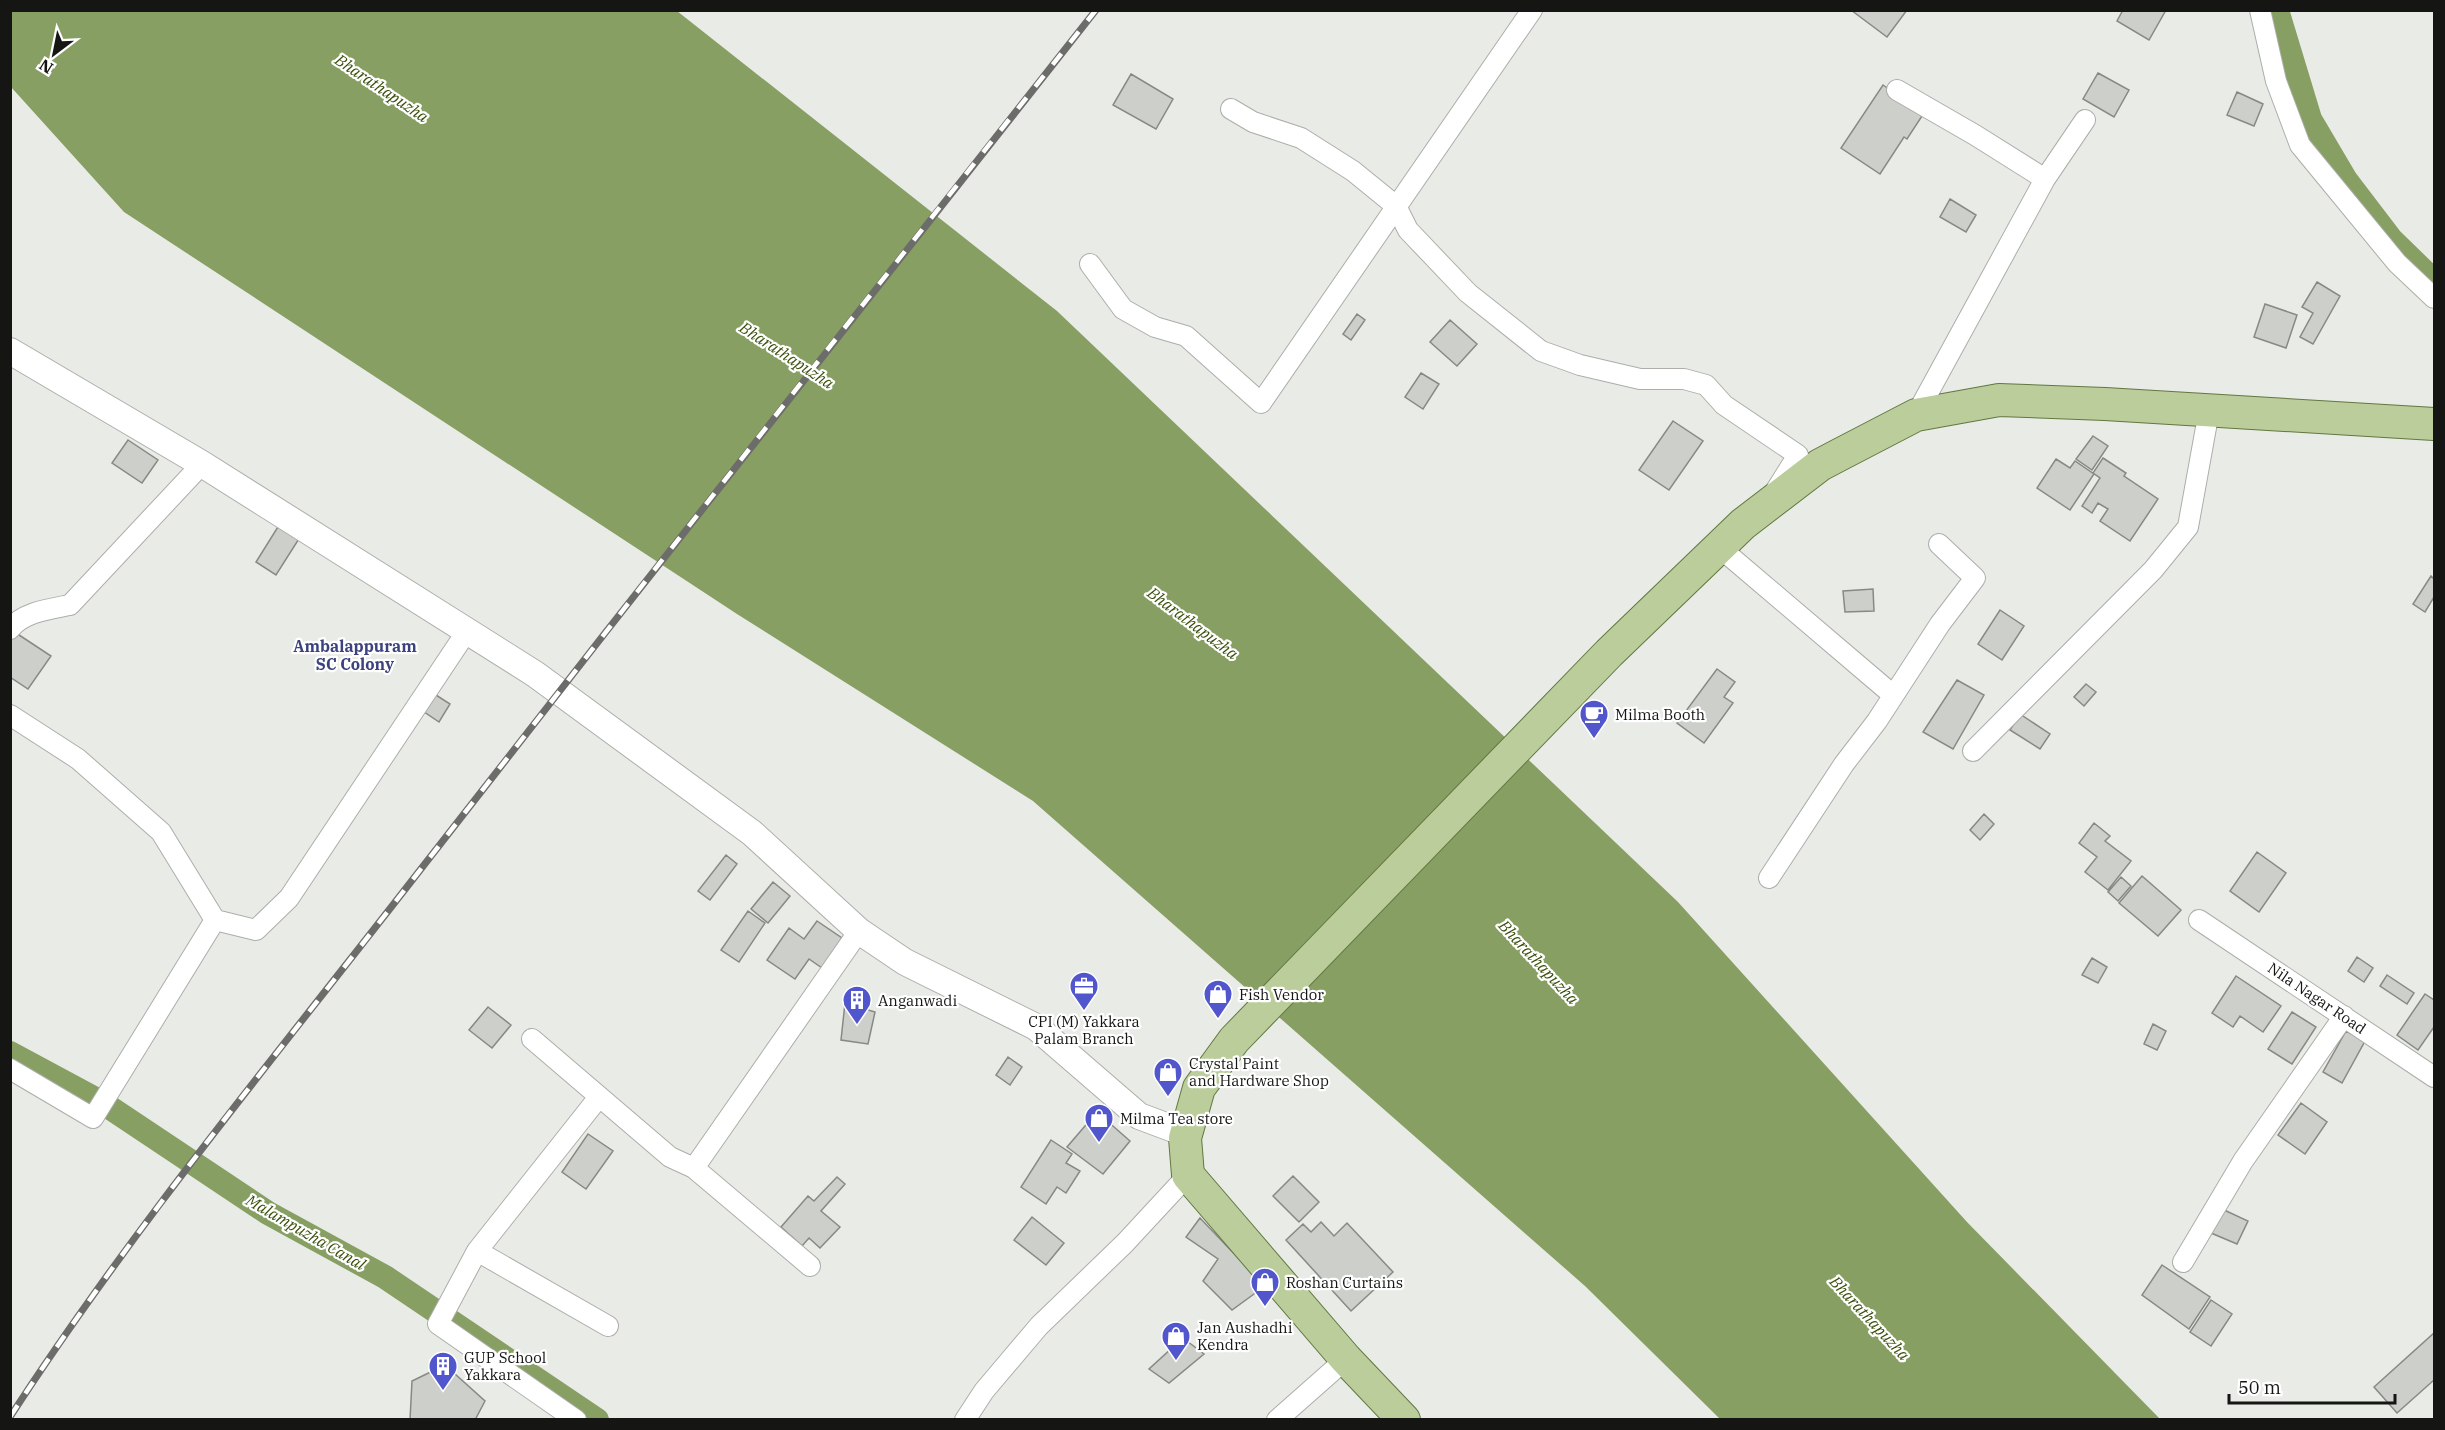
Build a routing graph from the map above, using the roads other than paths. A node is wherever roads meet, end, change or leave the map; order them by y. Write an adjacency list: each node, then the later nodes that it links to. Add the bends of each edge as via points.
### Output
1 (1532, 10): 7 (street)
2 (2260, 10): 9 (street, via 2276,81 2300,145 2397,263)
3 (1897, 90): 6 (street)
4 (1231, 109): 7 (street, via 1253,122 1301,138 1353,171)
5 (2085, 120): 6 (street)
6 (2045, 179): 12 (street)
7 (1396, 206): 8 (street, via 1261,403 1186,336 1155,327 1123,309); 15 (street, via 1408,230 1468,293 1541,351 1640,379 1684,379 1706,386 1724,405 1798,455)
8 (1090, 264)
9 (2434, 298)
10 (10, 351): 14 (street)
11 (2209, 411): 12 (main road, via 1999,400); 13 (main road); 22 (street, via 2188,527 2153,570)
12 (1916, 416): 15 (main road, via 1820,465)
13 (2434, 424)
14 (202, 464): 18 (street, via 70,605 41,610); 19 (street)
15 (1763, 510): 17 (main road)
16 (1939, 544): 20 (street, via 1975,578)
17 (1719, 547): 20 (street); 32 (main road, via 1609,653 1234,1040 1199,1088)
18 (10, 629)
19 (467, 631): 24 (street, via 288,898 256,930); 26 (street, via 535,674 752,833)
20 (1893, 695): 23 (street)
21 (10, 715): 24 (street, via 78,759 161,832)
22 (1973, 751)
23 (1769, 878)
24 (215, 920): 29 (street, via 93,1118)
25 (2199, 920): 27 (street, Nila Nagar Road)
26 (859, 931): 32 (street, via 905,962 1036,1027 1139,1116); 33 (street)
27 (2344, 1016): 30 (street, Nila Nagar Road); 36 (street, via 2243,1161)
28 (532, 1039): 31 (street)
29 (11, 1071)
30 (2434, 1077)
31 (599, 1096): 33 (street, via 670,1157); 35 (street)
32 (1187, 1134): 34 (main road)
33 (694, 1168): 37 (street)
34 (1188, 1175): 39 (main road); 41 (street, via 1039,1326)
35 (477, 1251): 38 (street); 40 (street, via 438,1324)
36 (2183, 1262)
37 (810, 1266)
38 (608, 1326)
39 (1346, 1359): 42 (street); 43 (main road)
40 (576, 1419)
41 (964, 1419)
42 (1277, 1419)
43 (1404, 1419)

